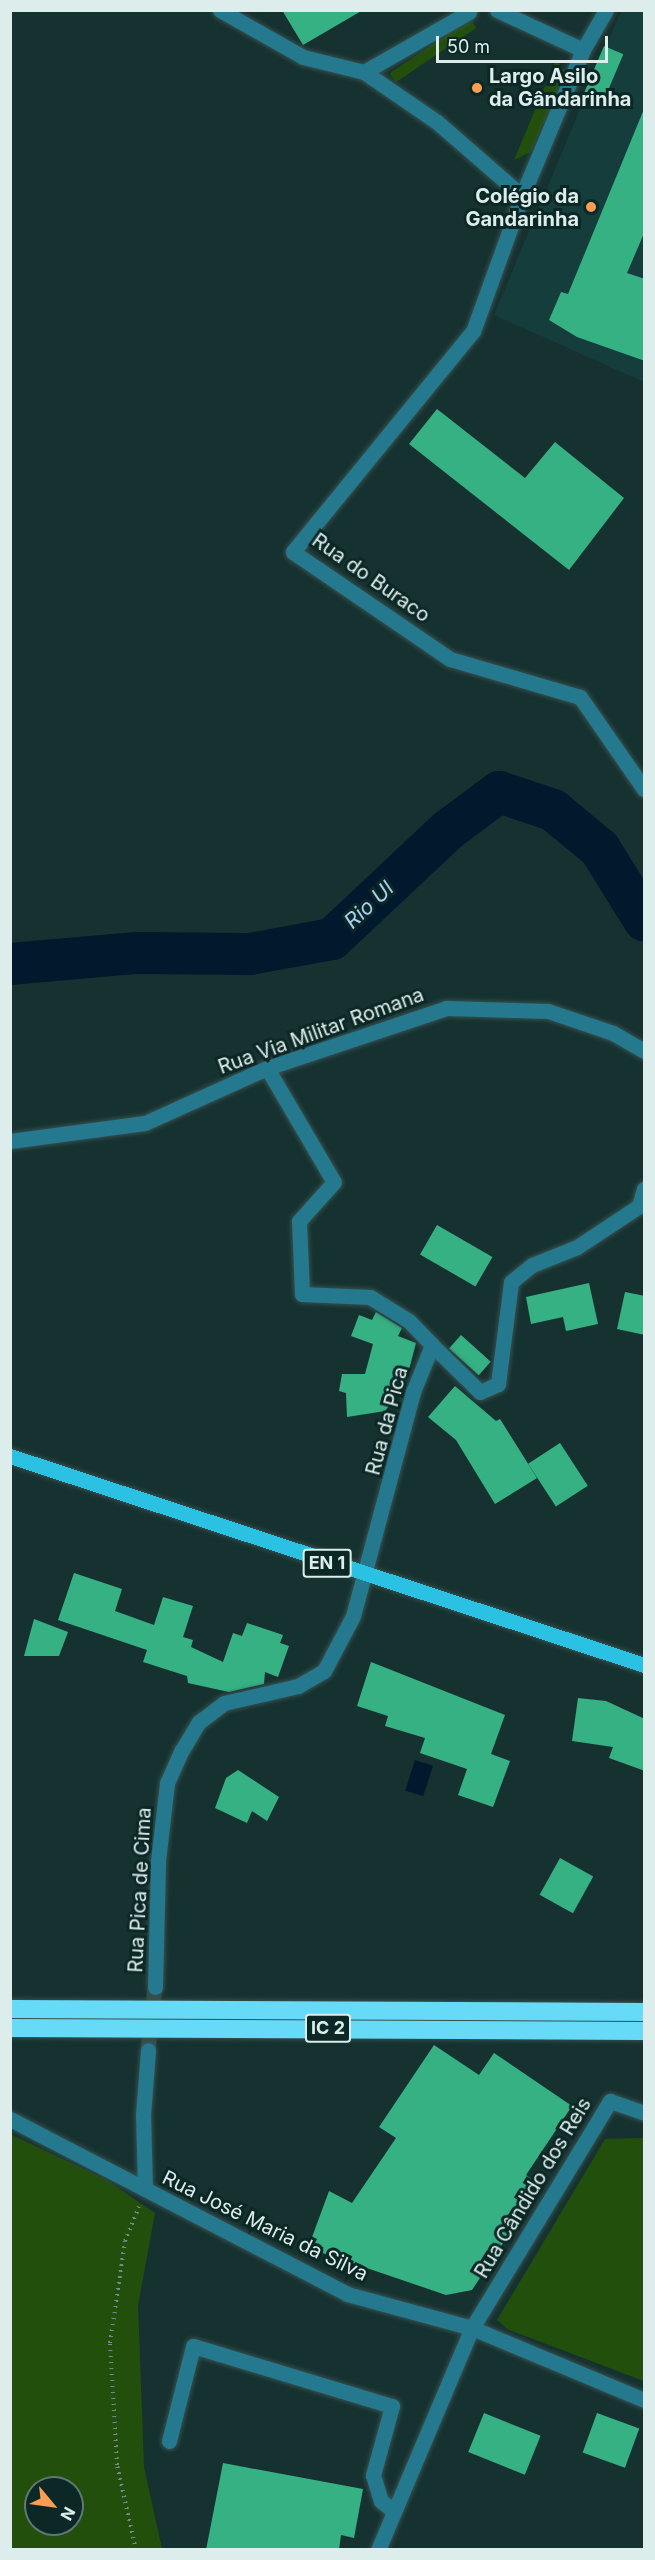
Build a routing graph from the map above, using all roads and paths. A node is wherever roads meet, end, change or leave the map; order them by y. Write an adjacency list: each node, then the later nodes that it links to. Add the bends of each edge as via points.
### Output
1 (220, 10): 6 (street, via 303,57)
2 (497, 10): 5 (street)
3 (606, 10): 5 (street)
4 (469, 12): 6 (street)
5 (583, 50): 7 (street)
6 (364, 72): 7 (street, via 437,122)
7 (522, 196): 8 (street, Rua do Buraco, via 473,331 293,552 450,659 580,697)
8 (645, 789)
9 (645, 1051): 10 (street, Rua Via Militar Romana, via 614,1033 548,1011 446,1008)
10 (267, 1068): 11 (street, Rua Via Militar Romana, via 145,1123); 13 (street, via 334,1182 299,1221 302,1294 370,1297 409,1321)
11 (10, 1141)
12 (645, 1188): 13 (street, via 639,1206 511,1282 498,1384 480,1392)
13 (432, 1345): 15 (street, Rua da Pica, via 413,1392)
14 (10, 1456): 15 (main road, EN 1)
15 (366, 1576): 16 (main road, EN 1); 17 (street, Rua Pica de Cima, via 324,1671 298,1686 224,1702 199,1722 182,1750 167,1783 159,1850)
16 (645, 1665)
17 (156, 1987)
18 (10, 2009): 19 (highway, IC 2)
19 (645, 2012)
20 (10, 2028): 21 (highway, IC 2)
21 (645, 2031)
22 (148, 2050): 25 (street, via 143,2115)
23 (645, 2112): 26 (street, Rua Cândido dos Reis, via 610,2101)
24 (10, 2120): 25 (street, Rua José Maria da Silva)
25 (145, 2189): 26 (street, Rua José Maria da Silva, via 347,2294); 30 (path, via 125,2241 110,2343 117,2465)
26 (472, 2328): 27 (street, Rua José Maria da Silva); 29 (street)
27 (645, 2400)
28 (169, 2441): 29 (street, via 193,2346 392,2406 373,2475 381,2501)
29 (394, 2511): 31 (street)
30 (136, 2550)
31 (378, 2550)

